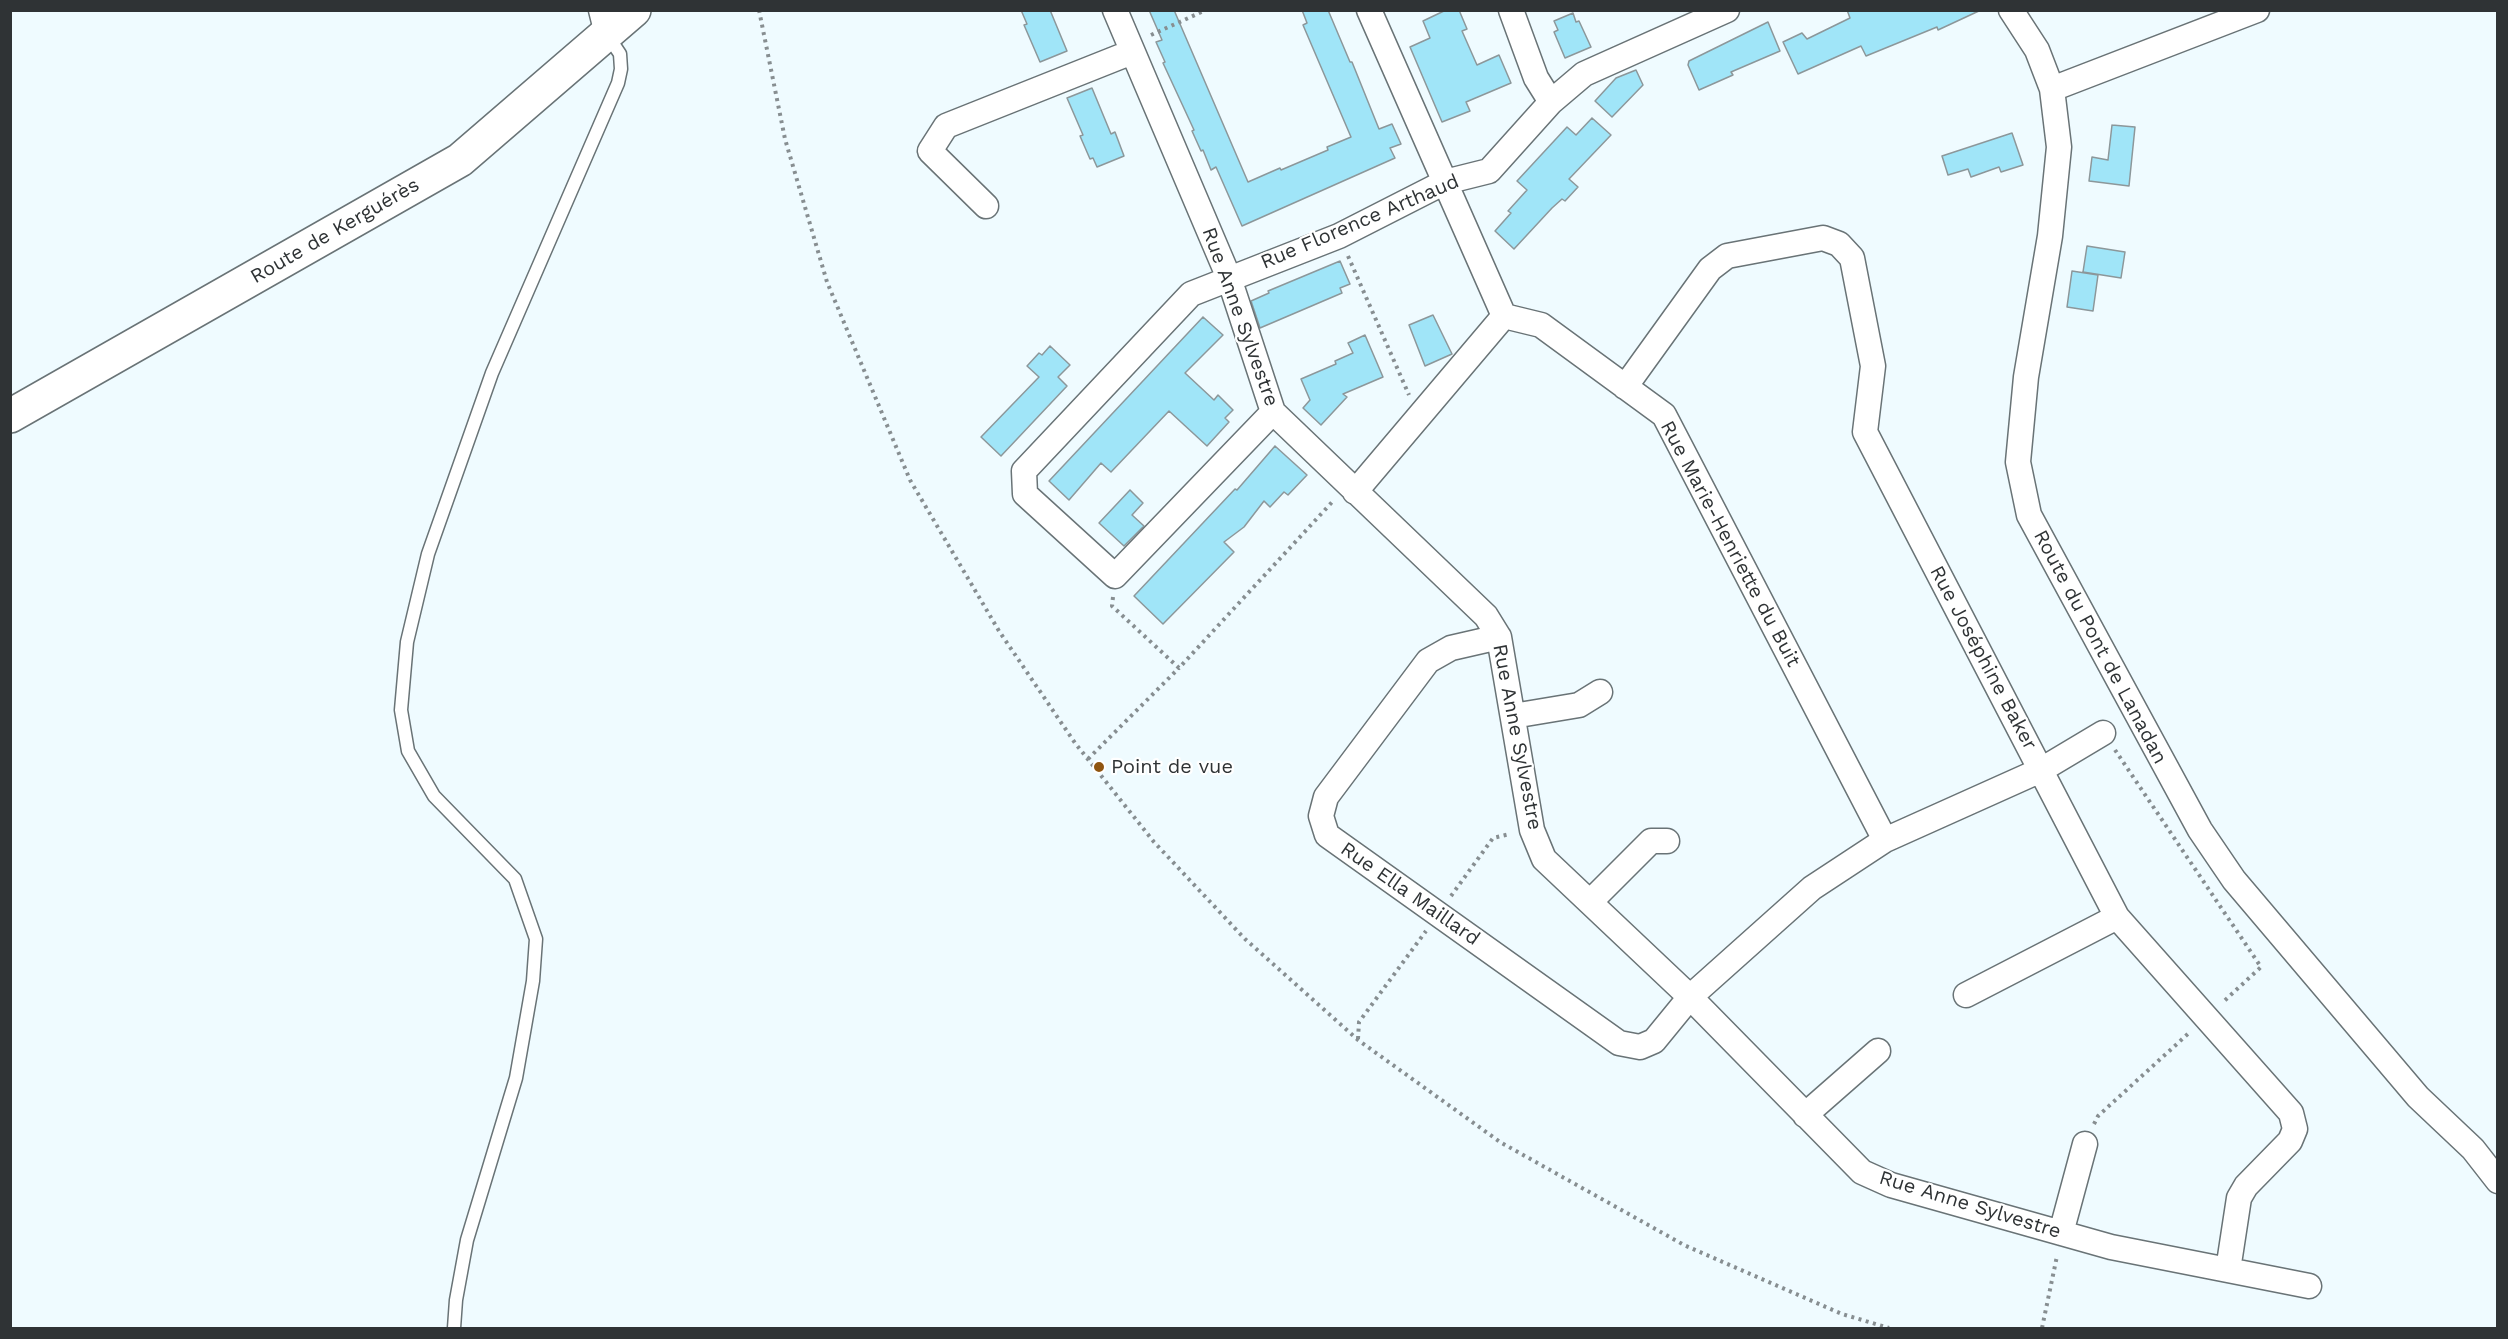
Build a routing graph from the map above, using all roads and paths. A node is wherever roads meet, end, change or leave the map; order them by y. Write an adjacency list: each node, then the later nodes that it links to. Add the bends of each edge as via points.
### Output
1 (634, 10): 10 (street, Route de Kerguérès)
2 (759, 10): 30 (path, via 785,139 827,282 910,480 999,631)
3 (1115, 10): 11 (street, Rue Anne Sylvestre)
4 (1206, 10): 11 (path, via 1154,32)
5 (1369, 10): 14 (street)
6 (1511, 10): 13 (street, via 1536,78)
7 (1727, 10): 13 (street, Rue Florence Arthaud, via 1584,74)
8 (2011, 10): 12 (street, Route du Pont de Lanadan, via 2037,50)
9 (2257, 10): 12 (street)
10 (604, 22): 21 (street, Route de Kerguérès, via 460,159); 49 (lane, via 620,54 618,83 492,373 428,554 406,642 401,710 408,751 434,796 515,879 536,939 533,981 516,1078 467,1240)
11 (1132, 52): 15 (street, via 946,126 930,151); 17 (street, Rue Anne Sylvestre)
12 (2052, 89): 45 (street, Route du Pont de Lanadan, via 2059,147 2050,236 2026,377 2018,462 2029,514 2200,830 2234,880 2418,1097 2473,1149)
13 (1551, 102): 14 (street, Rue Florence Arthaud, via 1489,171)
14 (1445, 182): 16 (street, Rue Florence Arthaud); 18 (street)
15 (986, 206)
16 (1339, 236): 17 (street, Rue Florence Arthaud); 22 (path)
17 (1228, 278): 20 (street, Rue Anne Sylvestre); 24 (street, Rue Florence Arthaud, via 1191,294 1024,471 1025,494)
18 (1504, 316): 19 (street, Rue Marie-Henriette du Buit, via 1540,325); 22 (street)
19 (1625, 387): 31 (street, Rue Joséphine Baker, via 1710,269 1727,256 1823,238 1839,244 1852,258 1874,366 1864,432); 33 (street, Rue Marie-Henriette du Buit, via 1664,415)
20 (1273, 412): 23 (street, Rue Anne Sylvestre); 24 (street)
21 (10, 416)
22 (1418, 417): 23 (street)
23 (1351, 488): 25 (street, Rue Anne Sylvestre, via 1486,616); 26 (path)
24 (1114, 576): 26 (path, via 1112,606)
25 (1499, 637): 28 (street, Rue Anne Sylvestre); 36 (street, Rue Ella Maillard, via 1451,648 1428,661 1326,797 1321,816 1327,835)
26 (1179, 668): 30 (path)
27 (1600, 692): 28 (street, via 1579,705)
28 (1513, 716): 32 (street, Rue Anne Sylvestre)
29 (2103, 732): 31 (street, Rue Ella Maillard); 40 (path, via 2261,967)
30 (1088, 759): 41 (path, via 1154,842 1245,939)
31 (2041, 770): 33 (street, Rue Ella Maillard); 37 (street, Rue Joséphine Baker)
32 (1532, 830): 35 (street, Rue Anne Sylvestre, via 1544,858); 36 (path, via 1493,838)
33 (1885, 840): 39 (street, Rue Ella Maillard, via 1812,888)
34 (1667, 841): 35 (street, via 1651,841)
35 (1590, 902): 39 (street, Rue Anne Sylvestre)
36 (1438, 914): 39 (street, Rue Ella Maillard, via 1619,1043 1640,1047 1654,1041); 41 (path, via 1359,1022)
37 (2117, 917): 38 (street); 40 (street, Rue Joséphine Baker)
38 (1966, 995)
39 (1690, 997): 43 (street, Rue Anne Sylvestre)
40 (2207, 1017): 44 (path, via 2098,1116); 47 (street, Rue Joséphine Baker, via 2291,1113 2295,1129 2290,1141 2239,1198)
41 (1358, 1040): 50 (path, via 1500,1142 1684,1245 1842,1314)
42 (1878, 1051): 43 (street)
43 (1805, 1115): 46 (street, Rue Anne Sylvestre, via 1862,1172)
44 (2085, 1143): 46 (street)
45 (2498, 1181)
46 (2061, 1233): 47 (street, Rue Anne Sylvestre); 51 (path)
47 (2228, 1270): 48 (street, Rue Anne Sylvestre)
48 (2309, 1286)
49 (454, 1329)
50 (1890, 1329)
51 (2042, 1329)

